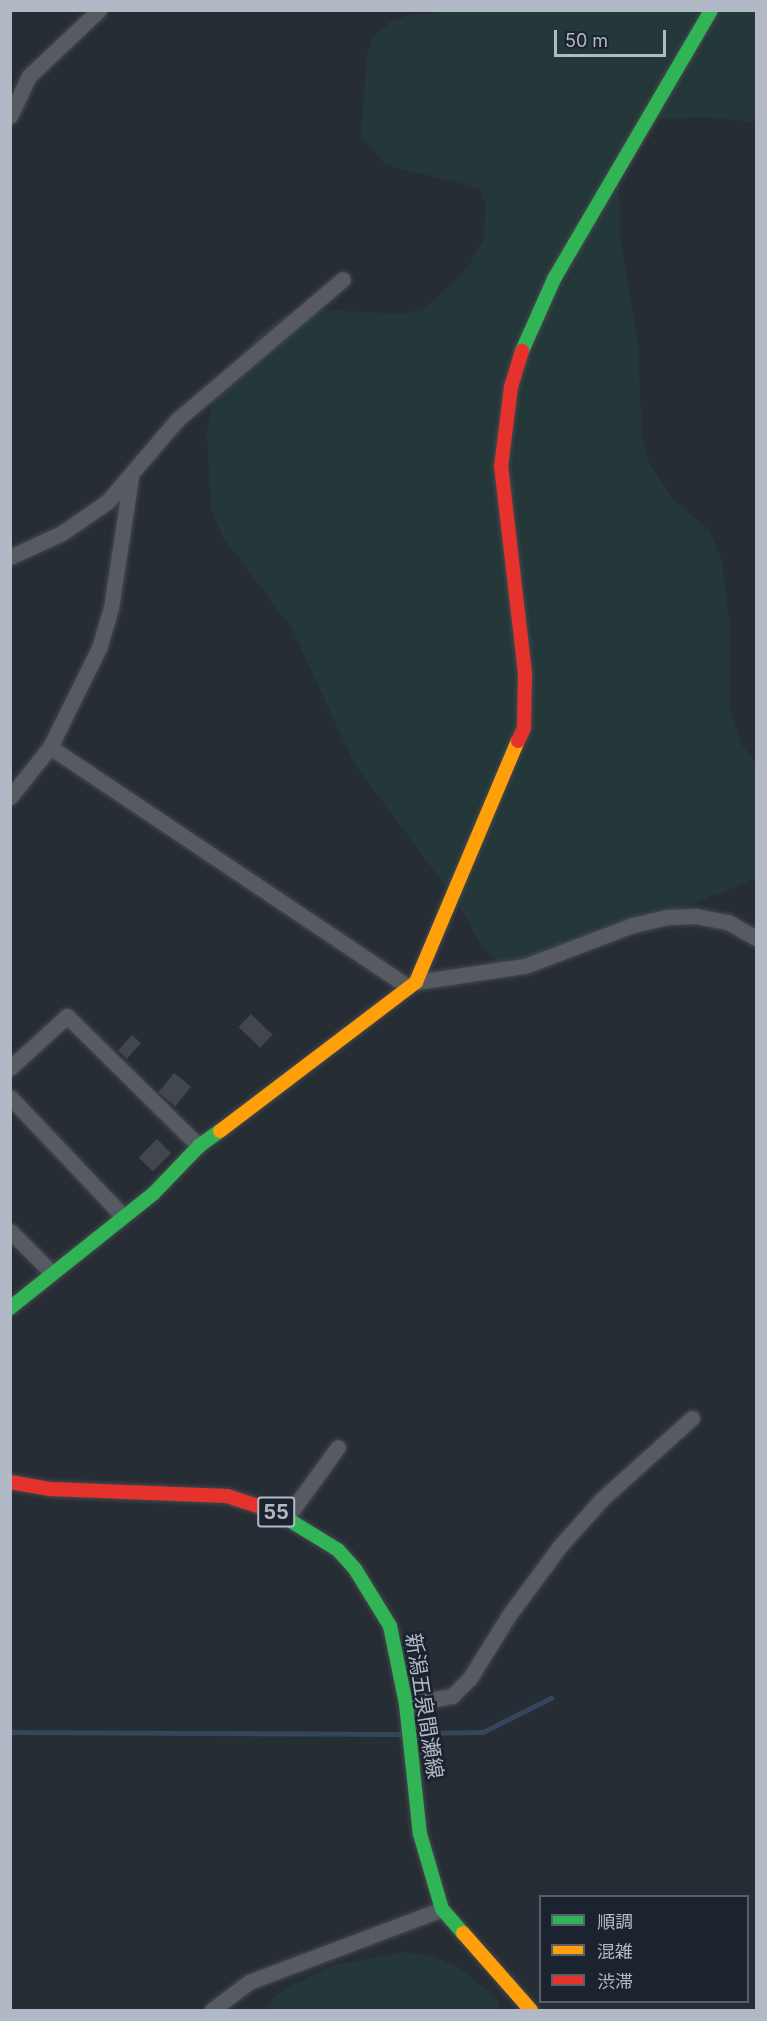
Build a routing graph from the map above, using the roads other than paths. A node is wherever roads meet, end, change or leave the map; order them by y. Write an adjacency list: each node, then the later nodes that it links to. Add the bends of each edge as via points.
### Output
1 (99, 10): 3 (street, via 29,76)
2 (711, 10): 10 (street, via 554,279 523,347 511,387 501,467 525,673 524,728)
3 (10, 116)
4 (343, 279): 5 (street, via 178,419 141,459)
5 (130, 477): 6 (street, via 106,502 62,533); 7 (street, via 111,608 99,648)
6 (10, 557)
7 (50, 747): 8 (street); 10 (street)
8 (10, 797)
9 (756, 938): 10 (street, via 728,922 668,916 633,925 525,966)
10 (412, 985): 13 (street)
11 (10, 1068): 13 (street, via 67,1016)
12 (10, 1097): 14 (street)
13 (199, 1146): 14 (street, via 154,1193)
14 (122, 1215): 16 (street)
15 (10, 1231): 16 (street)
16 (51, 1272): 17 (street)
17 (10, 1308)
18 (692, 1418): 22 (street, via 602,1498 560,1546 509,1615 470,1678 452,1696)
19 (338, 1447): 21 (street)
20 (11, 1483): 21 (street, 新潟五泉間瀬線 / 55, via 50,1489 227,1496)
21 (288, 1516): 22 (street, 新潟五泉間瀬線 / 55, via 323,1538 356,1569 390,1626)
22 (406, 1704): 23 (street, 新潟五泉間瀬線 / 55, via 420,1834)
23 (442, 1909): 24 (street, via 249,1982); 25 (street, 新潟五泉間瀬線 / 55)
24 (212, 2010)
25 (531, 2010)

